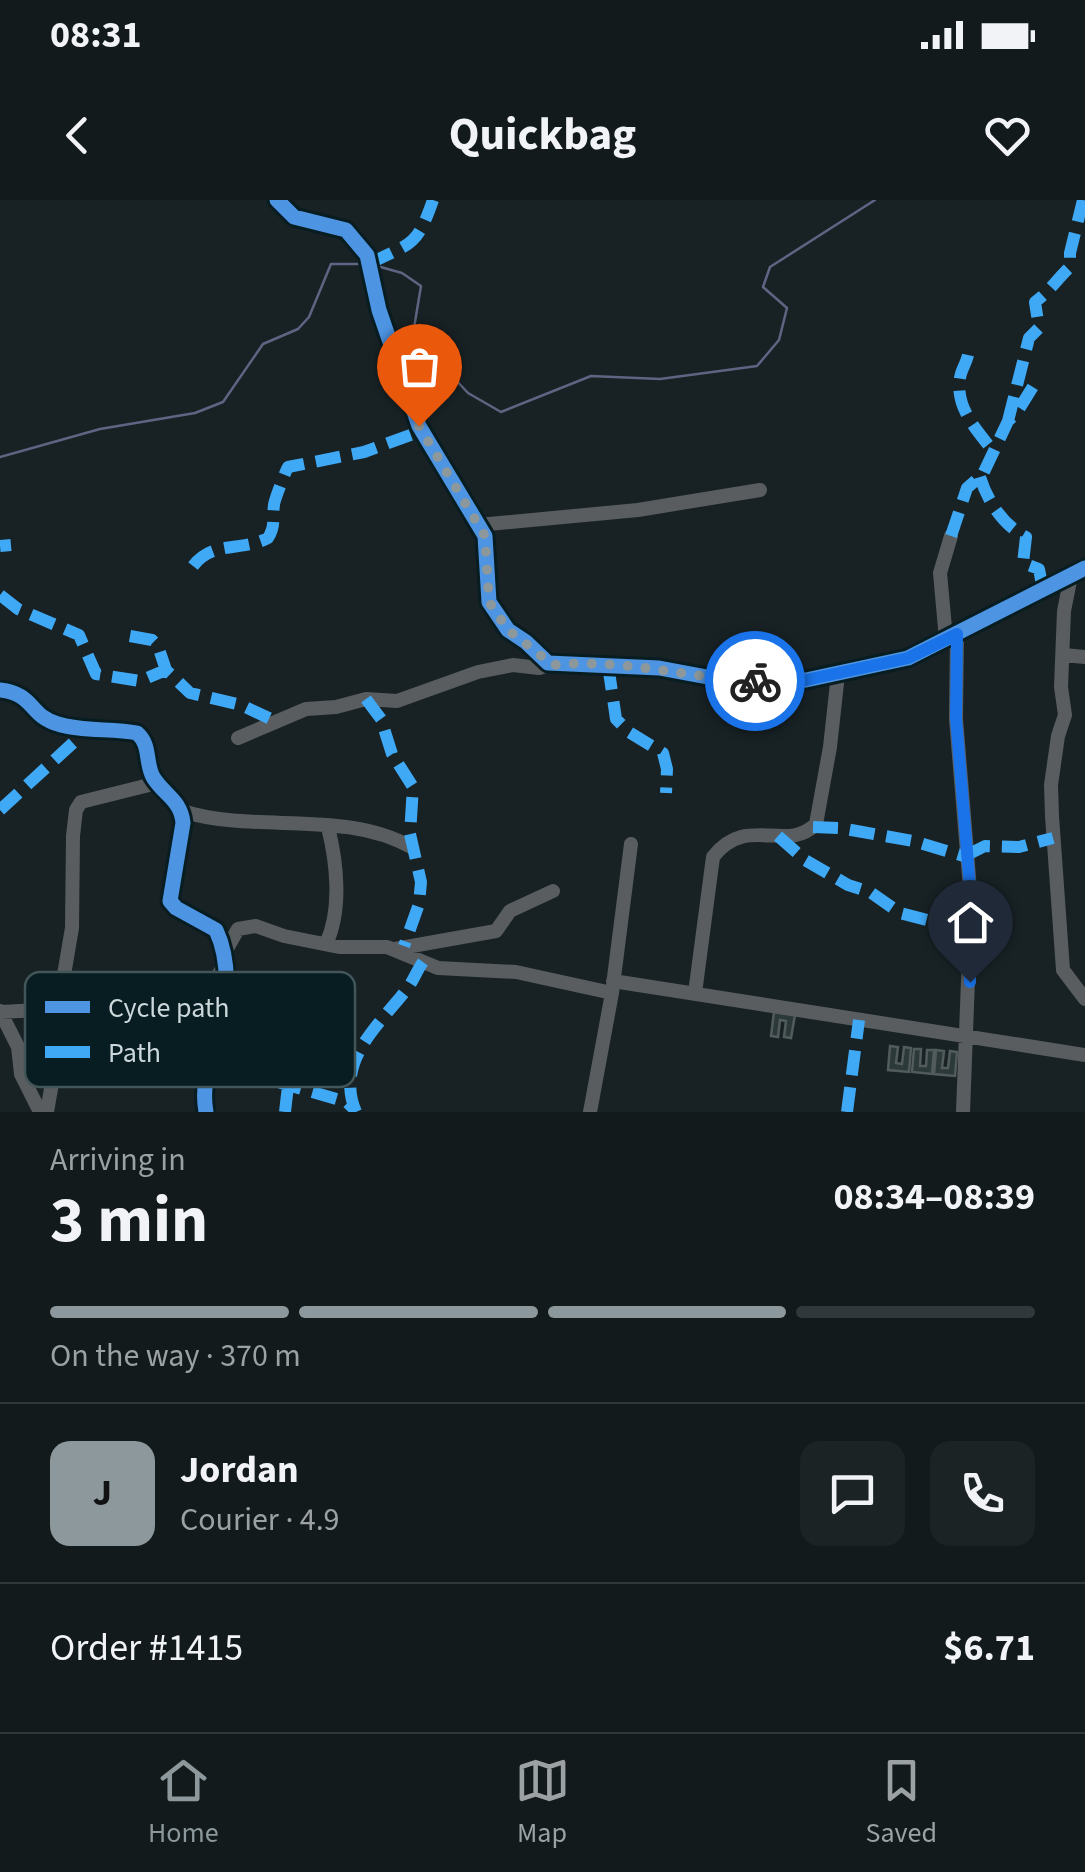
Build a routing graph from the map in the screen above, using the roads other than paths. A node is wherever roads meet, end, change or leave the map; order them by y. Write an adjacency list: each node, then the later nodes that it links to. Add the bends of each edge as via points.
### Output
1 (277, 200): 3 (street, via 294,217 346,230 366,255 419,426)
2 (760, 490): 3 (street)
3 (478, 525): 10 (street, via 488,545 489,602 508,630)
4 (950, 536): 7 (street, via 940,573)
5 (1085, 568): 6 (street)
6 (1070, 576): 7 (street); 8 (street)
7 (951, 637): 11 (street, via 908,658); 31 (street, via 971,900)
8 (1064, 654): 9 (street); 28 (street, via 1065,715 1051,786 1057,914 1064,974)
9 (1085, 657)
10 (552, 664): 11 (street, via 659,668 718,680 781,682); 13 (street, via 478,672 397,701 306,709)
11 (838, 674): 27 (street, via 816,824 784,836 742,835 719,849)
12 (0, 690): 14 (street, via 20,693 57,724 137,733)
13 (238, 738)
14 (157, 783): 15 (street); 23 (street, via 78,806)
15 (182, 811): 16 (street); 22 (street, via 170,901 216,930)
16 (328, 828): 18 (street, via 388,835); 20 (street, via 336,898)
17 (631, 844): 26 (street)
18 (411, 846)
19 (553, 890): 21 (street, via 510,911 496,931)
20 (326, 944): 21 (street); 22 (street, via 246,926 233,934)
21 (394, 949): 26 (street, via 438,968)
22 (224, 958): 24 (street); 25 (street)
23 (64, 972)
24 (217, 972)
25 (223, 972)
26 (612, 987): 27 (street); 39 (street)
27 (696, 993): 31 (street)
28 (1085, 999)
29 (25, 1009): 30 (street)
30 (0, 1011): 33 (street, via 18,1046)
31 (966, 1034): 32 (street); 40 (street)
32 (1085, 1055)
33 (25, 1081)
34 (29, 1087): 37 (street)
35 (50, 1087): 37 (street)
36 (204, 1087): 38 (street)
37 (43, 1112)
38 (206, 1112)
39 (590, 1112)
40 (963, 1112)

